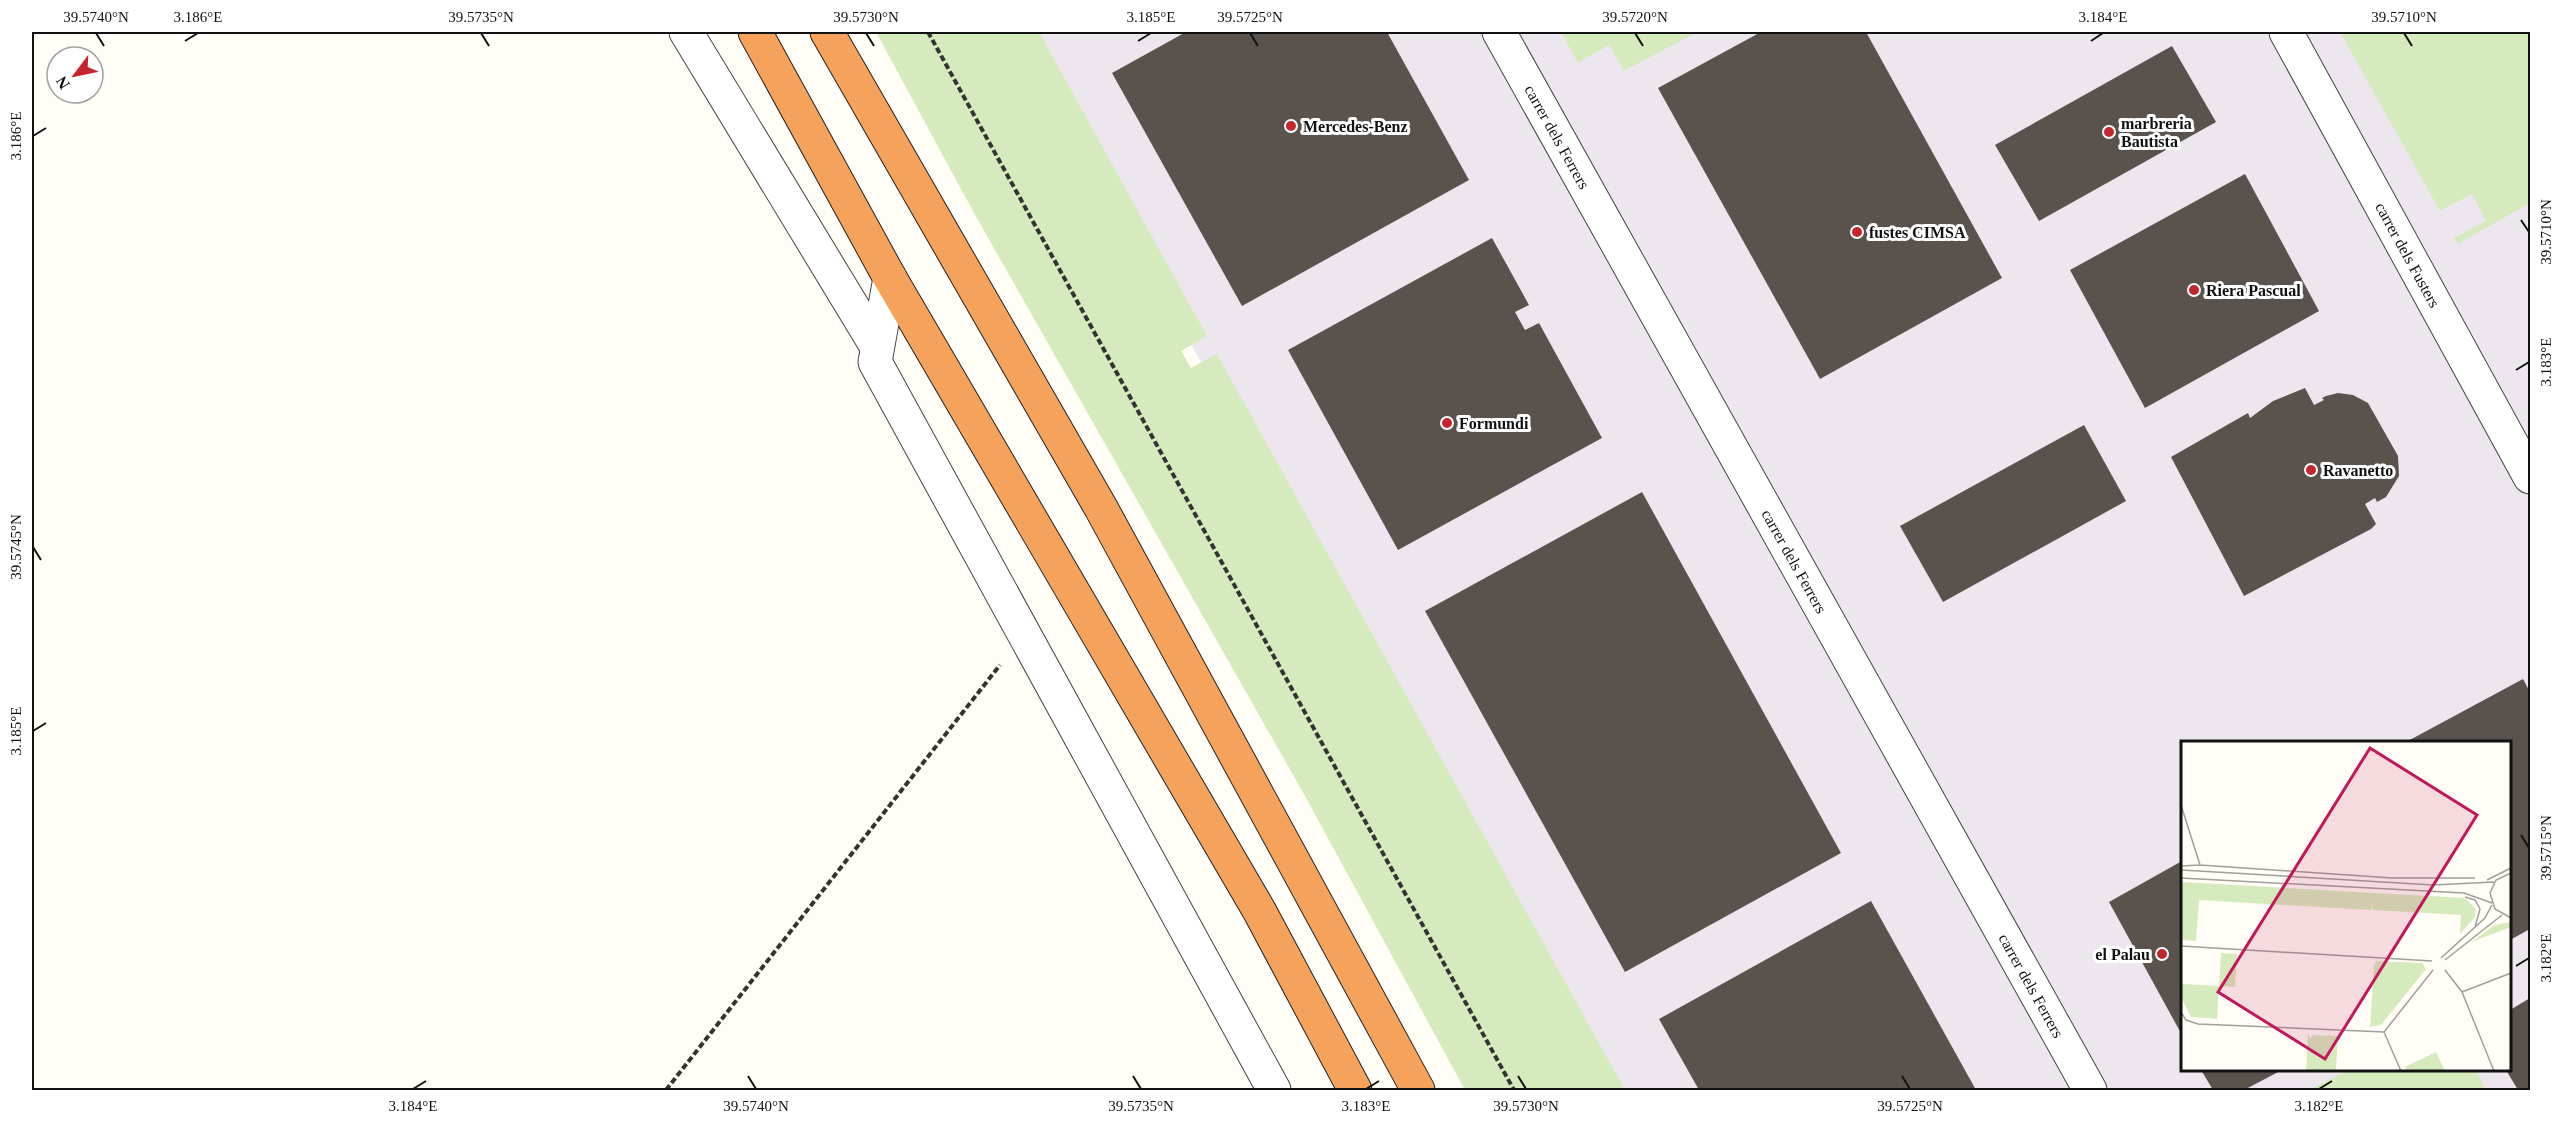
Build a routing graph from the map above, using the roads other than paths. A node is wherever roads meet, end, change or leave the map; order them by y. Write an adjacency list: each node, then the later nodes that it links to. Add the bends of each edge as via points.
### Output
1 (686, 32): 7 (street)
2 (755, 32): 6 (highway)
3 (827, 32): 11 (highway, via 1101,508)
4 (1499, 32): 12 (street, carrer dels Ferrers)
5 (2286, 32): 8 (street, carrer dels Fusters)
6 (890, 278): 7 (street); 10 (highway, via 1260,912)
7 (877, 347): 9 (street, via 875,362)
8 (2530, 477)
9 (1274, 1090)
10 (1355, 1090)
11 (1418, 1090)
12 (2090, 1090)

